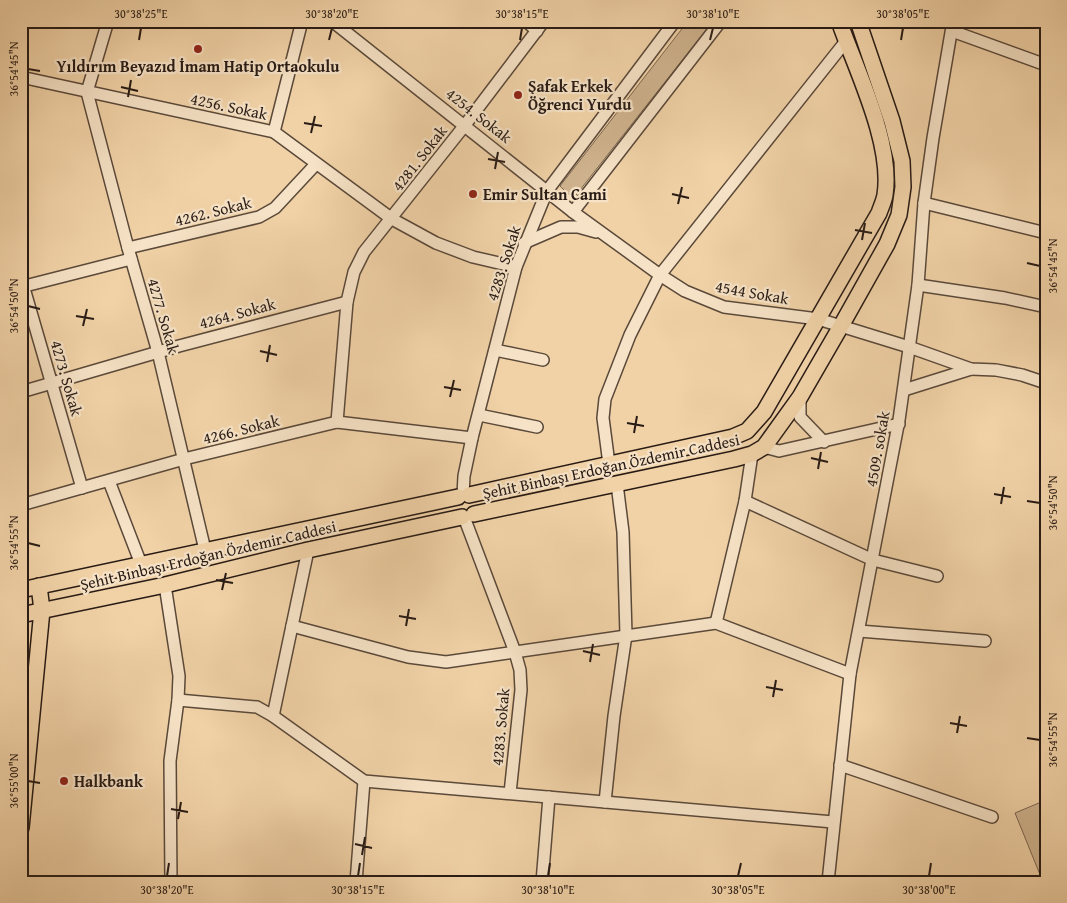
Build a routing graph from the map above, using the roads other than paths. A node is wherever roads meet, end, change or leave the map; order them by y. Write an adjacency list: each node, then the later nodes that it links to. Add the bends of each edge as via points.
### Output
1 (108, 21): 14 (street)
2 (302, 21): 16 (street)
3 (332, 21): 15 (street, 4254. Sokak)
4 (526, 21): 9 (street)
5 (675, 21): 18 (street, 4283. Sokak)
6 (721, 21): 20 (street)
7 (839, 21): 11 (main road, Şehit Binbaşı Erdoğan Özdemir Caddesi)
8 (858, 21): 33 (main road, Şehit Binbaşı Erdoğan Özdemir Caddesi, via 892,121 902,160 903,187 899,215 887,244)
9 (541, 26): 15 (street, 4281. Sokak)
10 (952, 26): 12 (street); 19 (street, 4509. sokak)
11 (846, 41): 27 (street); 32 (main road, Şehit Binbaşı Erdoğan Özdemir Caddesi, via 875,118 885,168 885,195 879,213)
12 (1046, 65)
13 (21, 77): 14 (street, 4256. Sokak)
14 (88, 92): 16 (street, 4256. Sokak); 25 (street, 4277. Sokak)
15 (465, 125): 18 (street, 4254. Sokak); 21 (street, 4281. Sokak)
16 (274, 132): 17 (street, 4256. Sokak)
17 (316, 164): 21 (street, 4256. Sokak); 25 (street, 4262. Sokak, via 275,208 259,217)
18 (547, 191): 20 (street, 4254. Sokak); 24 (street, 4283. Sokak)
19 (924, 204): 22 (street); 29 (street, 4509. sokak)
20 (573, 212): 23 (street, 4254. Sokak)
21 (392, 219): 26 (street, 4256. Sokak, via 436,243 473,257); 30 (street, 4281. Sokak, via 364,252 354,272)
22 (1046, 233)
23 (604, 235): 24 (street, via 578,227 561,227); 27 (street, 4544 Sokak)
24 (524, 244): 26 (street, 4283. Sokak)
25 (130, 254): 28 (street, 4262. Sokak); 36 (street, 4277. Sokak)
26 (516, 267): 35 (street, 4283. Sokak)
27 (660, 275): 32 (street, 4544 Sokak, via 685,291 724,307); 52 (street, via 630,335 605,400 603,418)
28 (22, 284): 39 (street, 4273. Sokak)
29 (918, 285): 31 (street); 34 (street, 4509. sokak)
30 (347, 302): 36 (street, 4264. Sokak); 45 (street, 4281. Sokak)
31 (1046, 307)
32 (818, 319): 33 (street, 4544 Sokak); 52 (main road, Şehit Binbaşı Erdoğan Özdemir Caddesi, via 764,412 747,431 733,437)
33 (841, 326): 34 (street, 4544 Sokak); 43 (main road, Şehit Binbaşı Erdoğan Özdemir Caddesi)
34 (909, 347): 38 (street, 4544 Sokak); 41 (street, 4509. sokak)
35 (495, 350): 37 (street); 44 (street, 4283. Sokak)
36 (158, 352): 39 (street, 4264. Sokak); 51 (street, 4277. Sokak)
37 (543, 360)
38 (971, 369): 40 (street, via 996,370); 41 (street)
39 (52, 383): 42 (street, 4264. Sokak); 55 (street, 4273. Sokak)
40 (1046, 383)
41 (904, 390): 46 (street, 4509. sokak)
42 (21, 392)
43 (800, 396): 49 (street, via 800,418); 50 (main road, Şehit Binbaşı Erdoğan Özdemir Caddesi)
44 (479, 415): 47 (street); 48 (street, 4283. Sokak)
45 (337, 422): 48 (street, 4266. Sokak); 51 (street, 4266. Sokak)
46 (899, 424): 49 (street); 62 (street, 4509. sokak)
47 (537, 427)
48 (472, 438): 56 (street, 4283. Sokak, via 464,476)
49 (824, 442): 50 (street, via 779,451)
50 (758, 450): 54 (main road, Şehit Binbaşı Erdoğan Özdemir Caddesi); 57 (street)
51 (184, 459): 53 (street, 4266. Sokak); 60 (street, 4277. Sokak)
52 (609, 464): 56 (main road, Şehit Binbaşı Erdoğan Özdemir Caddesi)
53 (109, 481): 55 (street, 4266. Sokak); 63 (street)
54 (618, 484): 59 (main road, Şehit Binbaşı Erdoğan Özdemir Caddesi); 73 (street)
55 (82, 488): 58 (street, 4266. Sokak)
56 (464, 496): 59 (main road, via 477,503 477,511); 60 (main road, Şehit Binbaşı Erdoğan Özdemir Caddesi)
57 (745, 501): 62 (street); 70 (street)
58 (21, 505)
59 (468, 516): 61 (main road, Şehit Binbaşı Erdoğan Özdemir Caddesi); 75 (street, 4283. Sokak, via 476,551)
60 (205, 550): 63 (main road, Şehit Binbaşı Erdoğan Özdemir Caddesi)
61 (308, 550): 65 (main road, Şehit Binbaşı Erdoğan Özdemir Caddesi); 71 (street)
62 (873, 560): 64 (street); 72 (street, 4509. sokak)
63 (141, 564): 66 (main road, Şehit Binbaşı Erdoğan Özdemir Caddesi)
64 (937, 576)
65 (165, 585): 68 (main road, Şehit Binbaşı Erdoğan Özdemir Caddesi); 77 (street, via 179,676)
66 (39, 586): 67 (main road, Şehit Binbaşı Erdoğan Özdemir Caddesi); 68 (main road)
67 (21, 590)
68 (42, 610): 69 (main road, Şehit Binbaşı Erdoğan Özdemir Caddesi); 86 (main road)
69 (21, 615)
70 (716, 623): 73 (street); 76 (street)
71 (292, 626): 75 (street, via 408,657 446,662); 78 (street)
72 (859, 631): 74 (street); 76 (street, 4509. sokak)
73 (626, 635): 75 (street); 83 (street)
74 (985, 641)
75 (515, 652): 81 (street, 4283. Sokak, via 521,690)
76 (850, 674): 79 (street, 4509. sokak)
77 (178, 700): 78 (street, via 257,707); 87 (street, via 170,761)
78 (273, 716): 80 (street)
79 (840, 765): 84 (street); 85 (street, 4509. sokak)
80 (364, 781): 81 (street); 88 (street)
81 (510, 794): 82 (street)
82 (549, 797): 83 (street); 89 (street)
83 (605, 802): 85 (street)
84 (992, 818)
85 (833, 822): 90 (street, 4509. sokak)
86 (21, 828)
87 (171, 882)
88 (356, 882)
89 (542, 882)
90 (828, 882)

